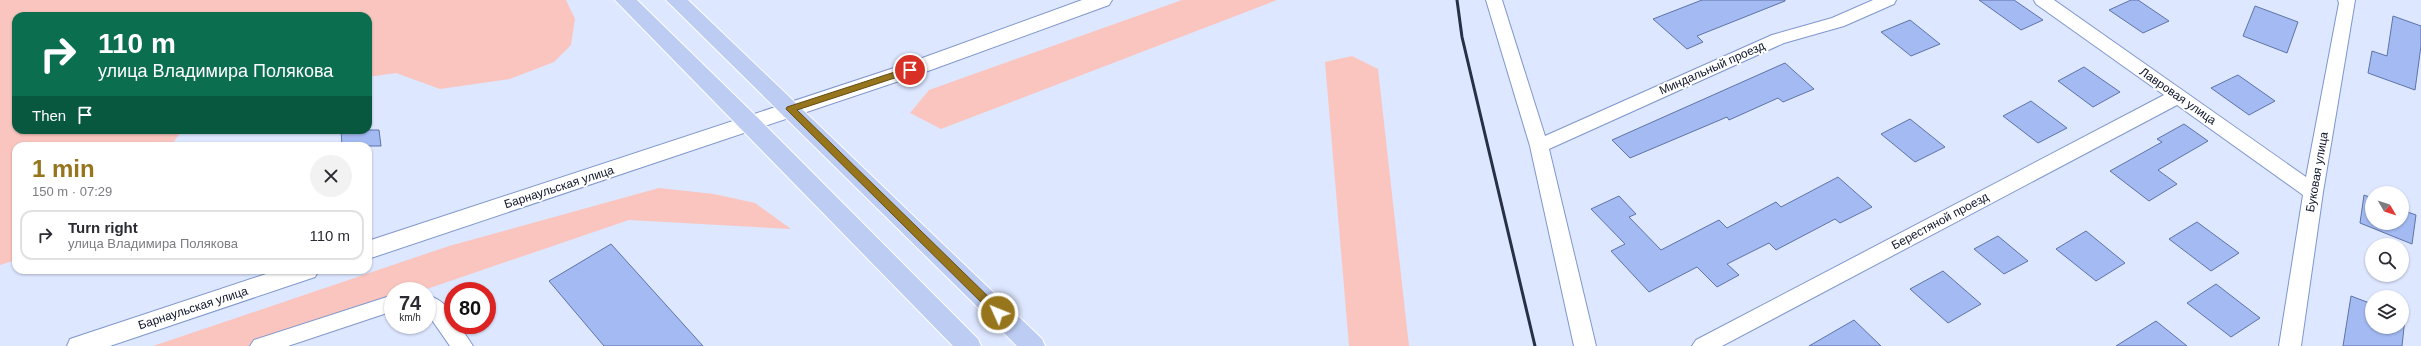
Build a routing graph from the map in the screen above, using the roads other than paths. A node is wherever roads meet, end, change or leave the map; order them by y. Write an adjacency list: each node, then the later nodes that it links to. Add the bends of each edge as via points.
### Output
1 (625, 0): 10 (highway)
2 (676, 0): 9 (highway)
3 (1102, 0): 9 (street, Барнаульская улица, via 910,70)
4 (1494, 0): 11 (street)
5 (1888, 0): 11 (street, Миндальный проезд, via 1838,22 1778,39)
6 (2042, 0): 8 (street, Лавровая улица)
7 (2346, 0): 12 (street, Буковая улица, via 2348,2)
8 (2178, 96): 12 (street, Лавровая улица); 23 (street, Берестяной проезд)
9 (790, 109): 10 (street, Барнаульская улица); 21 (highway)
10 (750, 123): 13 (street, Барнаульская улица); 20 (highway)
11 (1539, 146): 22 (street)
12 (2312, 192): 24 (street, Буковая улица)
13 (372, 249)
14 (295, 274): 17 (street, Барнаульская улица)
15 (384, 306): 18 (street)
16 (436, 309): 19 (street)
17 (79, 346)
18 (261, 346)
19 (462, 346)
20 (969, 346)
21 (1033, 346)
22 (1585, 346)
23 (1702, 346)
24 (2290, 346)

